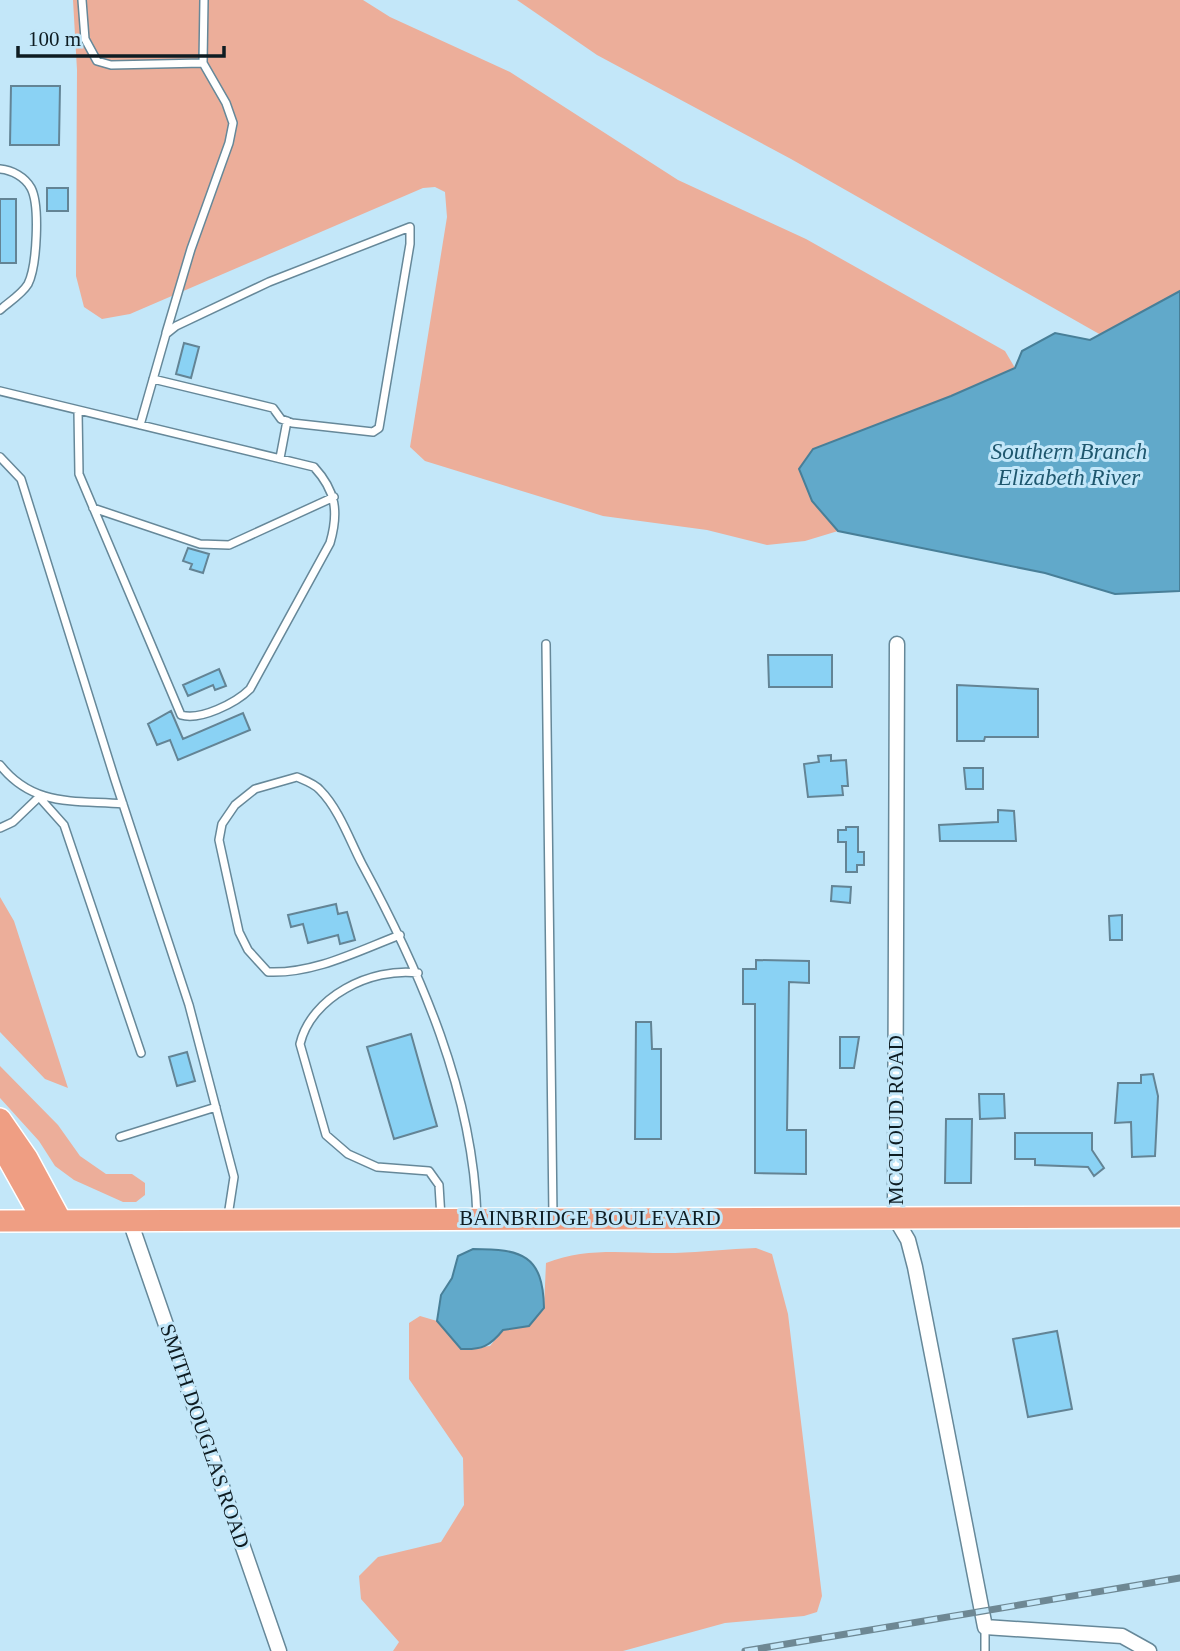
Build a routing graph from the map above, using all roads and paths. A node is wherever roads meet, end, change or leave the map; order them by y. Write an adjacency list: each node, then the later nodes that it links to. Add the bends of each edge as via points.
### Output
1 (82, 0): 3 (lane, via 85,39 97,61 111,65)
2 (204, 0): 3 (lane)
3 (202, 63): 6 (lane, via 233,122)
4 (0, 169): 5 (lane, via 23,178 32,189 35,264 27,286)
5 (0, 310)
6 (166, 334): 7 (lane); 10 (lane, via 269,282 410,227 379,428 373,432)
7 (153, 379): 10 (lane, via 273,408); 11 (lane)
8 (0, 391): 9 (lane)
9 (78, 411): 11 (lane); 15 (lane, via 77,462)
10 (287, 421): 13 (lane)
11 (140, 425): 13 (lane)
12 (0, 457): 20 (lane, via 21,479)
13 (280, 458): 14 (lane, via 314,467)
14 (334, 497): 15 (lane, via 229,545 216,546); 15 (lane, via 337,520 330,543 250,689 189,718 181,715 175,704)
15 (93, 508)
16 (546, 644): 29 (lane)
17 (897, 644): 33 (street, MCCLOUD ROAD)
18 (0, 765): 19 (lane, via 13,782)
19 (39, 797): 20 (lane); 21 (lane); 24 (lane, via 64,825)
20 (123, 804): 25 (lane, via 189,1005)
21 (0, 828)
22 (400, 934): 22 (lane, via 319,788 297,777 255,789 235,804 222,824 219,841 239,932 268,972 323,964); 23 (lane)
23 (418, 973): 31 (lane, via 404,971 338,992 315,1012 300,1045 326,1135 348,1154 377,1167 429,1171 439,1185); 32 (lane, via 471,1143)
24 (141, 1053)
25 (216, 1107): 27 (lane); 34 (lane, via 234,1177)
26 (0, 1119): 35 (main road, via 27,1158)
27 (120, 1137)
28 (0, 1144): 35 (main road)
29 (553, 1217): 32 (main road, BAINBRIDGE BOULEVARD); 33 (main road, BAINBRIDGE BOULEVARD)
30 (1180, 1217): 33 (main road, BAINBRIDGE BOULEVARD)
31 (441, 1218): 32 (main road, BAINBRIDGE BOULEVARD); 34 (main road, BAINBRIDGE BOULEVARD)
32 (477, 1218)
33 (895, 1218): 38 (street, MCCLOUD ROAD, via 908,1240 915,1267)
34 (228, 1220): 36 (main road, BAINBRIDGE BOULEVARD)
35 (52, 1221): 36 (main road, BAINBRIDGE BOULEVARD); 37 (main road, BAINBRIDGE BOULEVARD)
36 (130, 1221): 39 (street, SMITH DOUGLAS ROAD)
37 (0, 1222)
38 (985, 1627): 40 (lane); 41 (street, via 1106,1634 1132,1639)
39 (279, 1651)
40 (985, 1651)
41 (1149, 1651)

